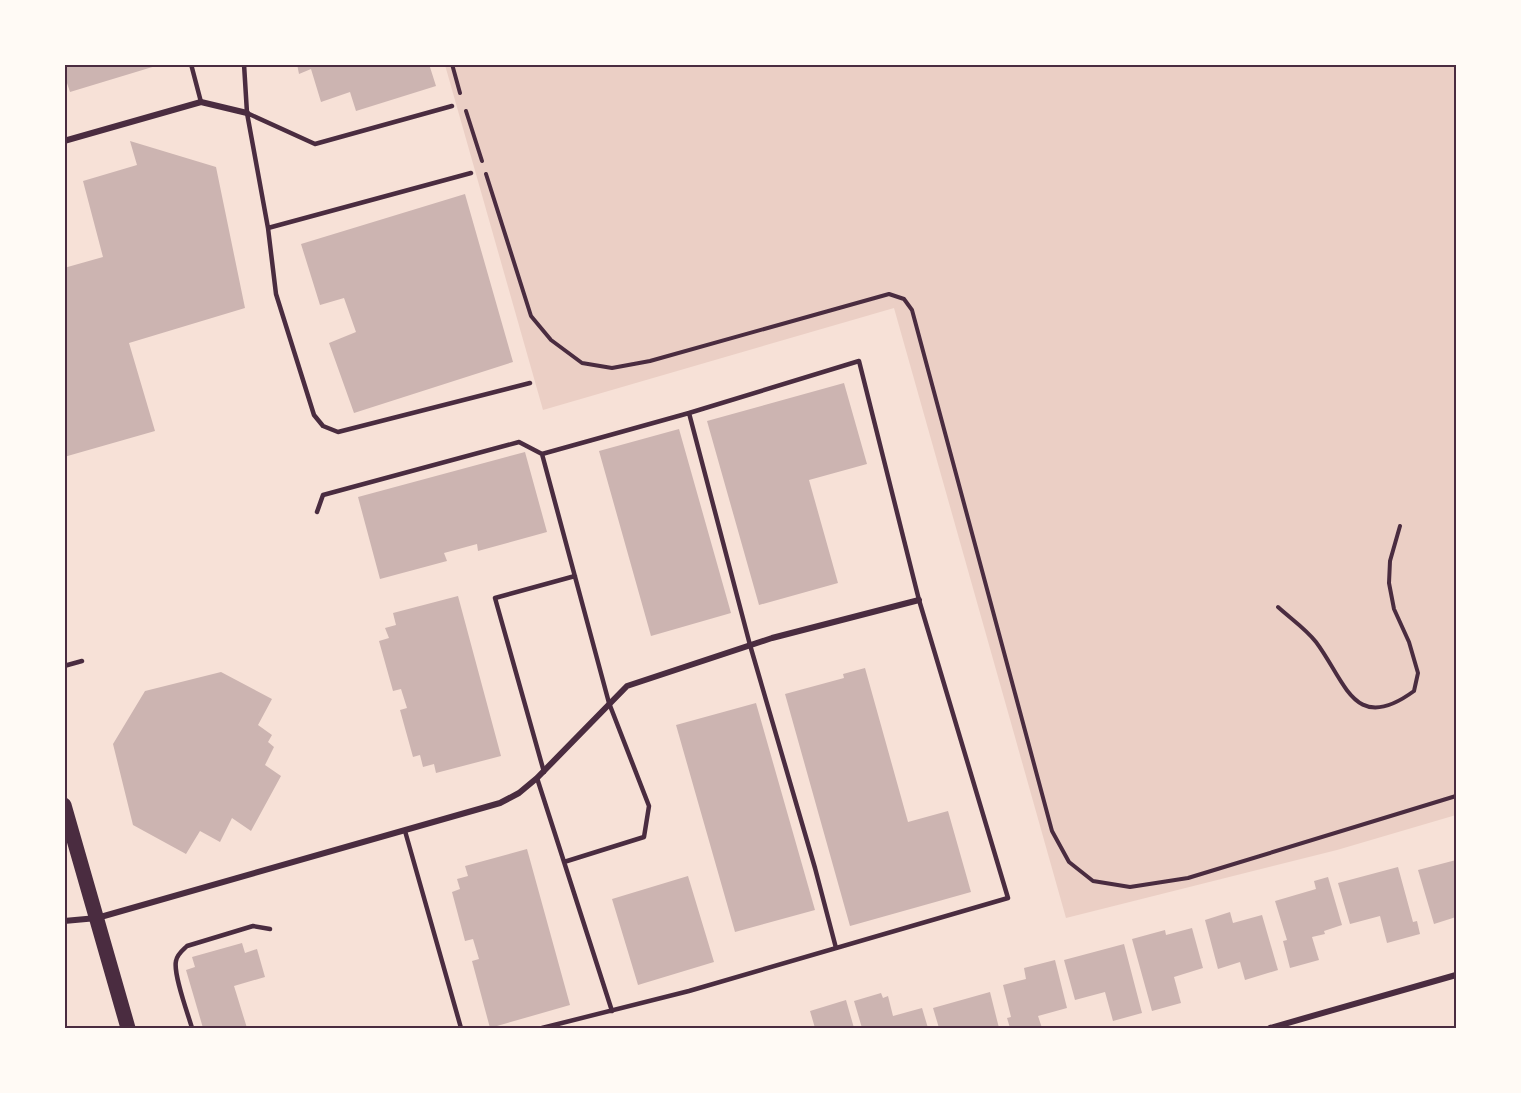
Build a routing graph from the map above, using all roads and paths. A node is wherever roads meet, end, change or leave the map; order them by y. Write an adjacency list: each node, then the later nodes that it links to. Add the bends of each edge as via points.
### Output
1 (191, 64): 3 (lane)
2 (243, 64): 5 (lane)
3 (201, 102): 5 (street); 6 (street)
4 (452, 106): 5 (lane, via 315,144)
5 (247, 113): 8 (lane)
6 (64, 141)
7 (471, 173): 8 (lane)
8 (268, 228): 9 (lane, via 276,294 314,415 323,426 338,432)
9 (530, 383)
10 (689, 413): 11 (lane); 15 (lane, via 859,361); 17 (lane)
11 (542, 454): 12 (lane, via 519,441 323,495); 14 (lane)
12 (317, 512)
13 (1400, 526): 16 (path, via 1390,561 1389,583 1394,609 1418,673 1414,691 1397,704 1378,709 1359,704 1315,640)
14 (575, 576): 20 (lane); 21 (lane, via 495,598)
15 (919, 600): 17 (street); 29 (lane, via 1008,898)
16 (1278, 607)
17 (750, 645): 20 (street, via 627,686); 29 (lane)
18 (82, 662): 19 (lane)
19 (64, 666)
20 (609, 703): 21 (street); 25 (lane, via 649,806 644,837)
21 (544, 772): 22 (street)
22 (537, 778): 24 (street, via 500,803); 25 (lane)
23 (64, 805): 26 (main road)
24 (405, 831): 26 (street); 34 (lane)
25 (564, 862): 31 (lane)
26 (97, 918): 27 (street); 32 (main road)
27 (64, 921)
28 (270, 929): 33 (lane, via 253,926 188,946 179,953 176,971)
29 (836, 948): 31 (lane)
30 (1456, 975): 36 (street)
31 (612, 1011): 35 (lane)
32 (128, 1029)
33 (192, 1029)
34 (461, 1029)
35 (542, 1029)
36 (1270, 1029)

